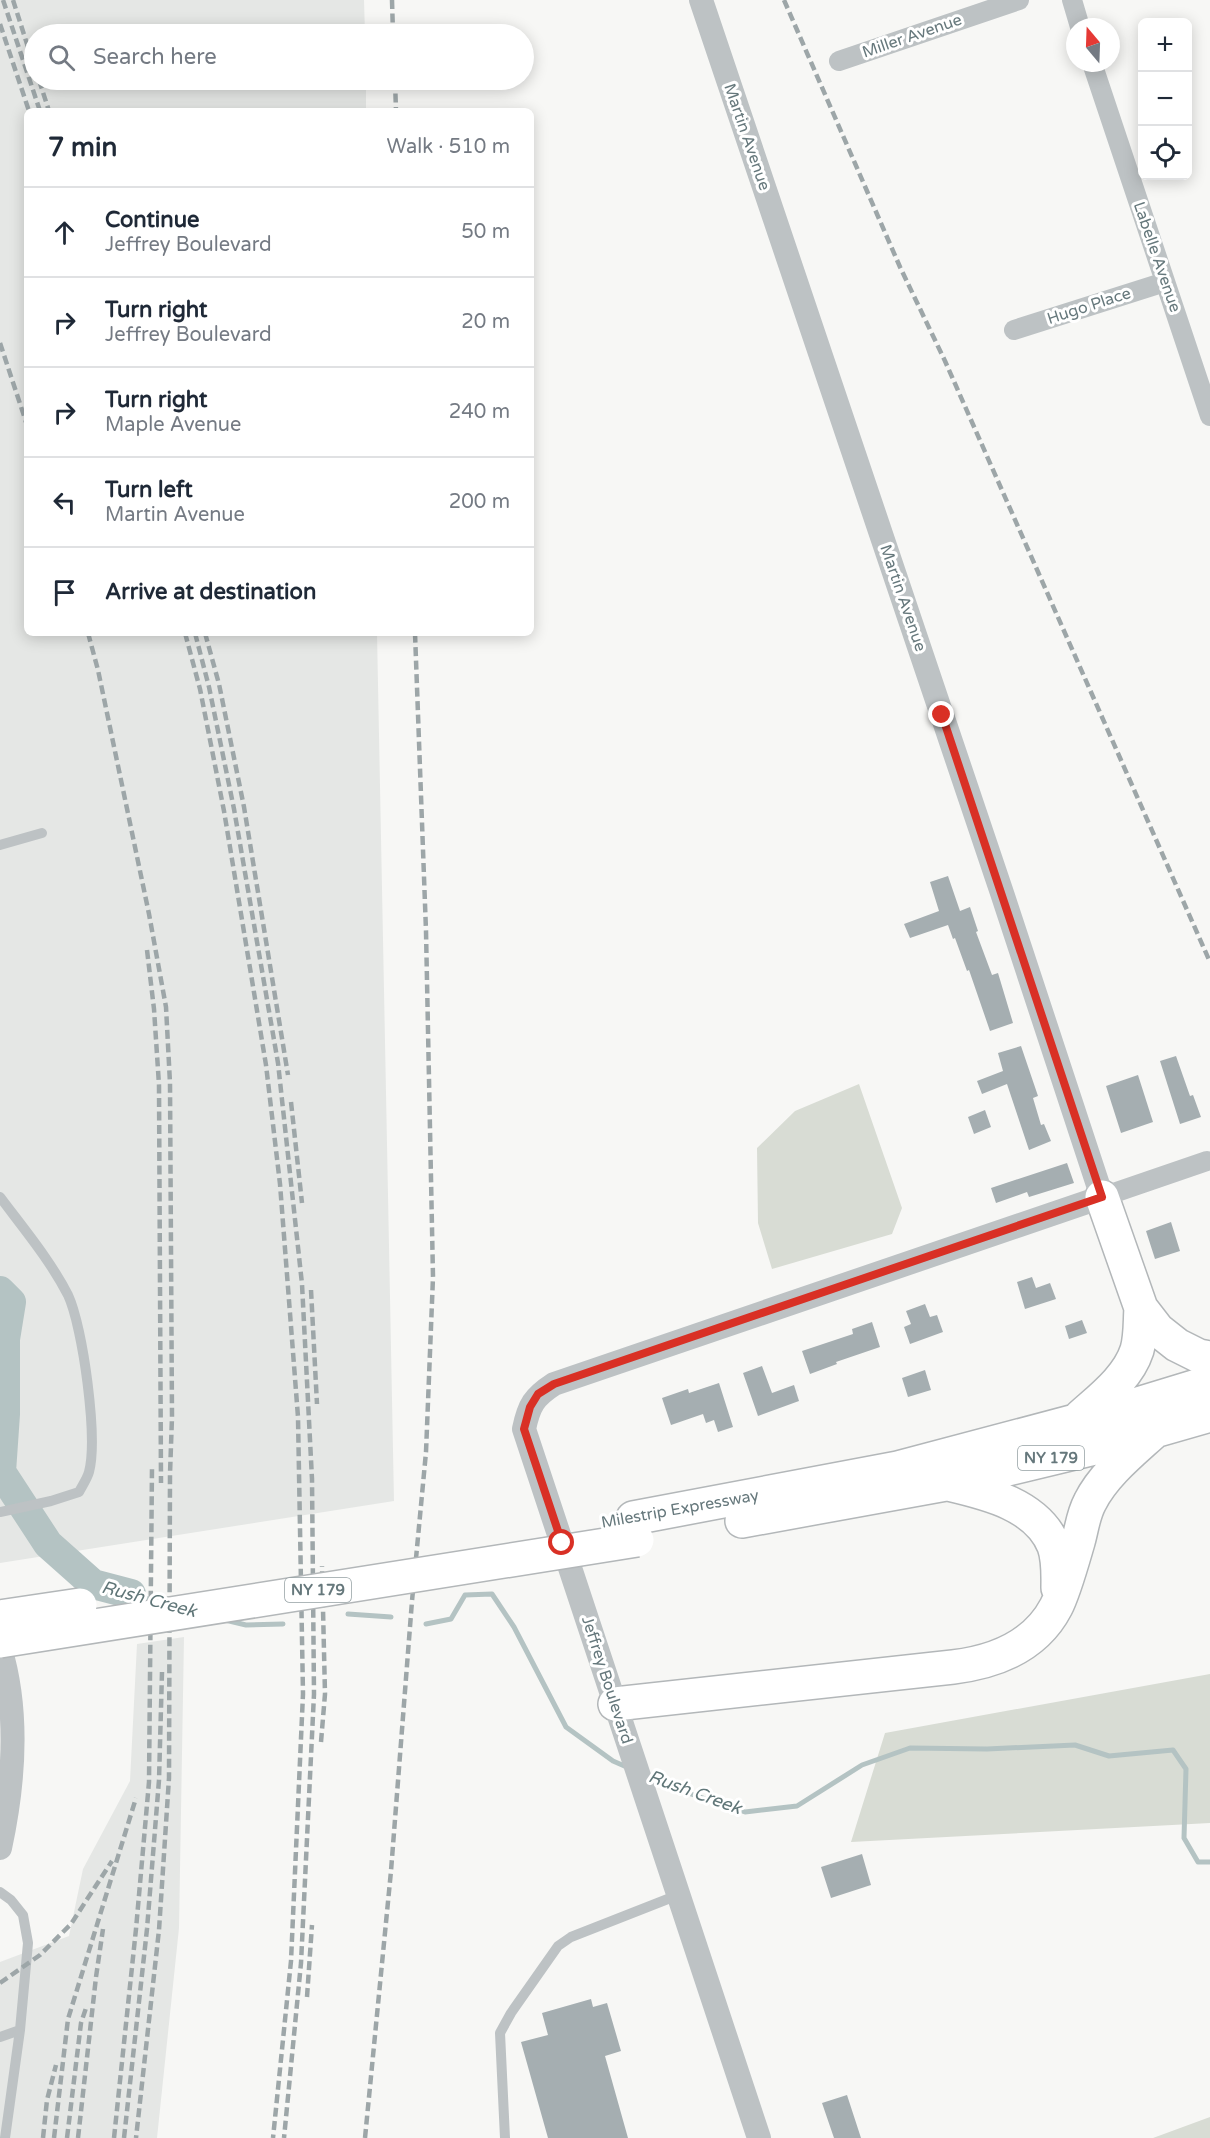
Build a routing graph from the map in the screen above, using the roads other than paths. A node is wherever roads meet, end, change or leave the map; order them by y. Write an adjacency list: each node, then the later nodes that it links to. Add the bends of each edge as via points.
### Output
1 (701, 0): 14 (street, Martin Avenue)
2 (1019, 0): 5 (street, Miller Avenue)
3 (1072, 0): 4 (street)
4 (1077, 18)
5 (839, 60)
6 (1095, 72): 7 (street, Labelle Avenue)
7 (1165, 282): 8 (street, Hugo Place); 9 (street, Labelle Avenue)
8 (1014, 330)
9 (1210, 416)
10 (42, 833): 11 (lane)
11 (0, 845)
12 (1207, 1161): 14 (street)
13 (0, 1197): 22 (lane, via 49,1261 68,1297 76,1317 93,1428 89,1472 79,1492)
14 (1102, 1197): 15 (highway); 28 (street, Jeffrey Boulevard, via 574,1377 538,1394 524,1429)
15 (1141, 1308): 16 (highway, via 1158,1330 1177,1345); 19 (highway, via 1139,1339 1130,1365)
16 (1210, 1358)
17 (1210, 1382): 19 (highway, Milestrip Expressway / NY 179)
18 (1210, 1415): 20 (highway, Milestrip Expressway / NY 179)
19 (1077, 1420): 23 (highway, Milestrip Expressway / NY 179, via 898,1468)
20 (1155, 1431): 21 (highway, Milestrip Expressway / NY 179); 24 (highway, via 1113,1471 1090,1502)
21 (946, 1484): 23 (highway, Milestrip Expressway / NY 179); 24 (highway, via 988,1495 1024,1511 1047,1533 1055,1547 1059,1570)
22 (5, 1510)
23 (635, 1529): 25 (highway, Milestrip Expressway / NY 179, bridge); 26 (highway, Milestrip Expressway / NY 179, bridge)
24 (1057, 1607): 28 (highway, via 1017,1648 977,1664)
25 (0, 1617)
26 (0, 1641)
27 (0, 1648): 29 (street, via 8,1673 14,1730)
28 (615, 1704): 31 (street, Jeffrey Boulevard)
29 (0, 1848)
30 (0, 1892): 32 (lane, via 23,1915 27,1928)
31 (678, 1894): 35 (lane, via 571,1937 558,1946 540,1971 500,2034); 36 (street, Jeffrey Boulevard)
32 (20, 2030): 33 (lane); 34 (lane)
33 (0, 2037)
34 (5, 2138)
35 (505, 2138)
36 (759, 2138)

